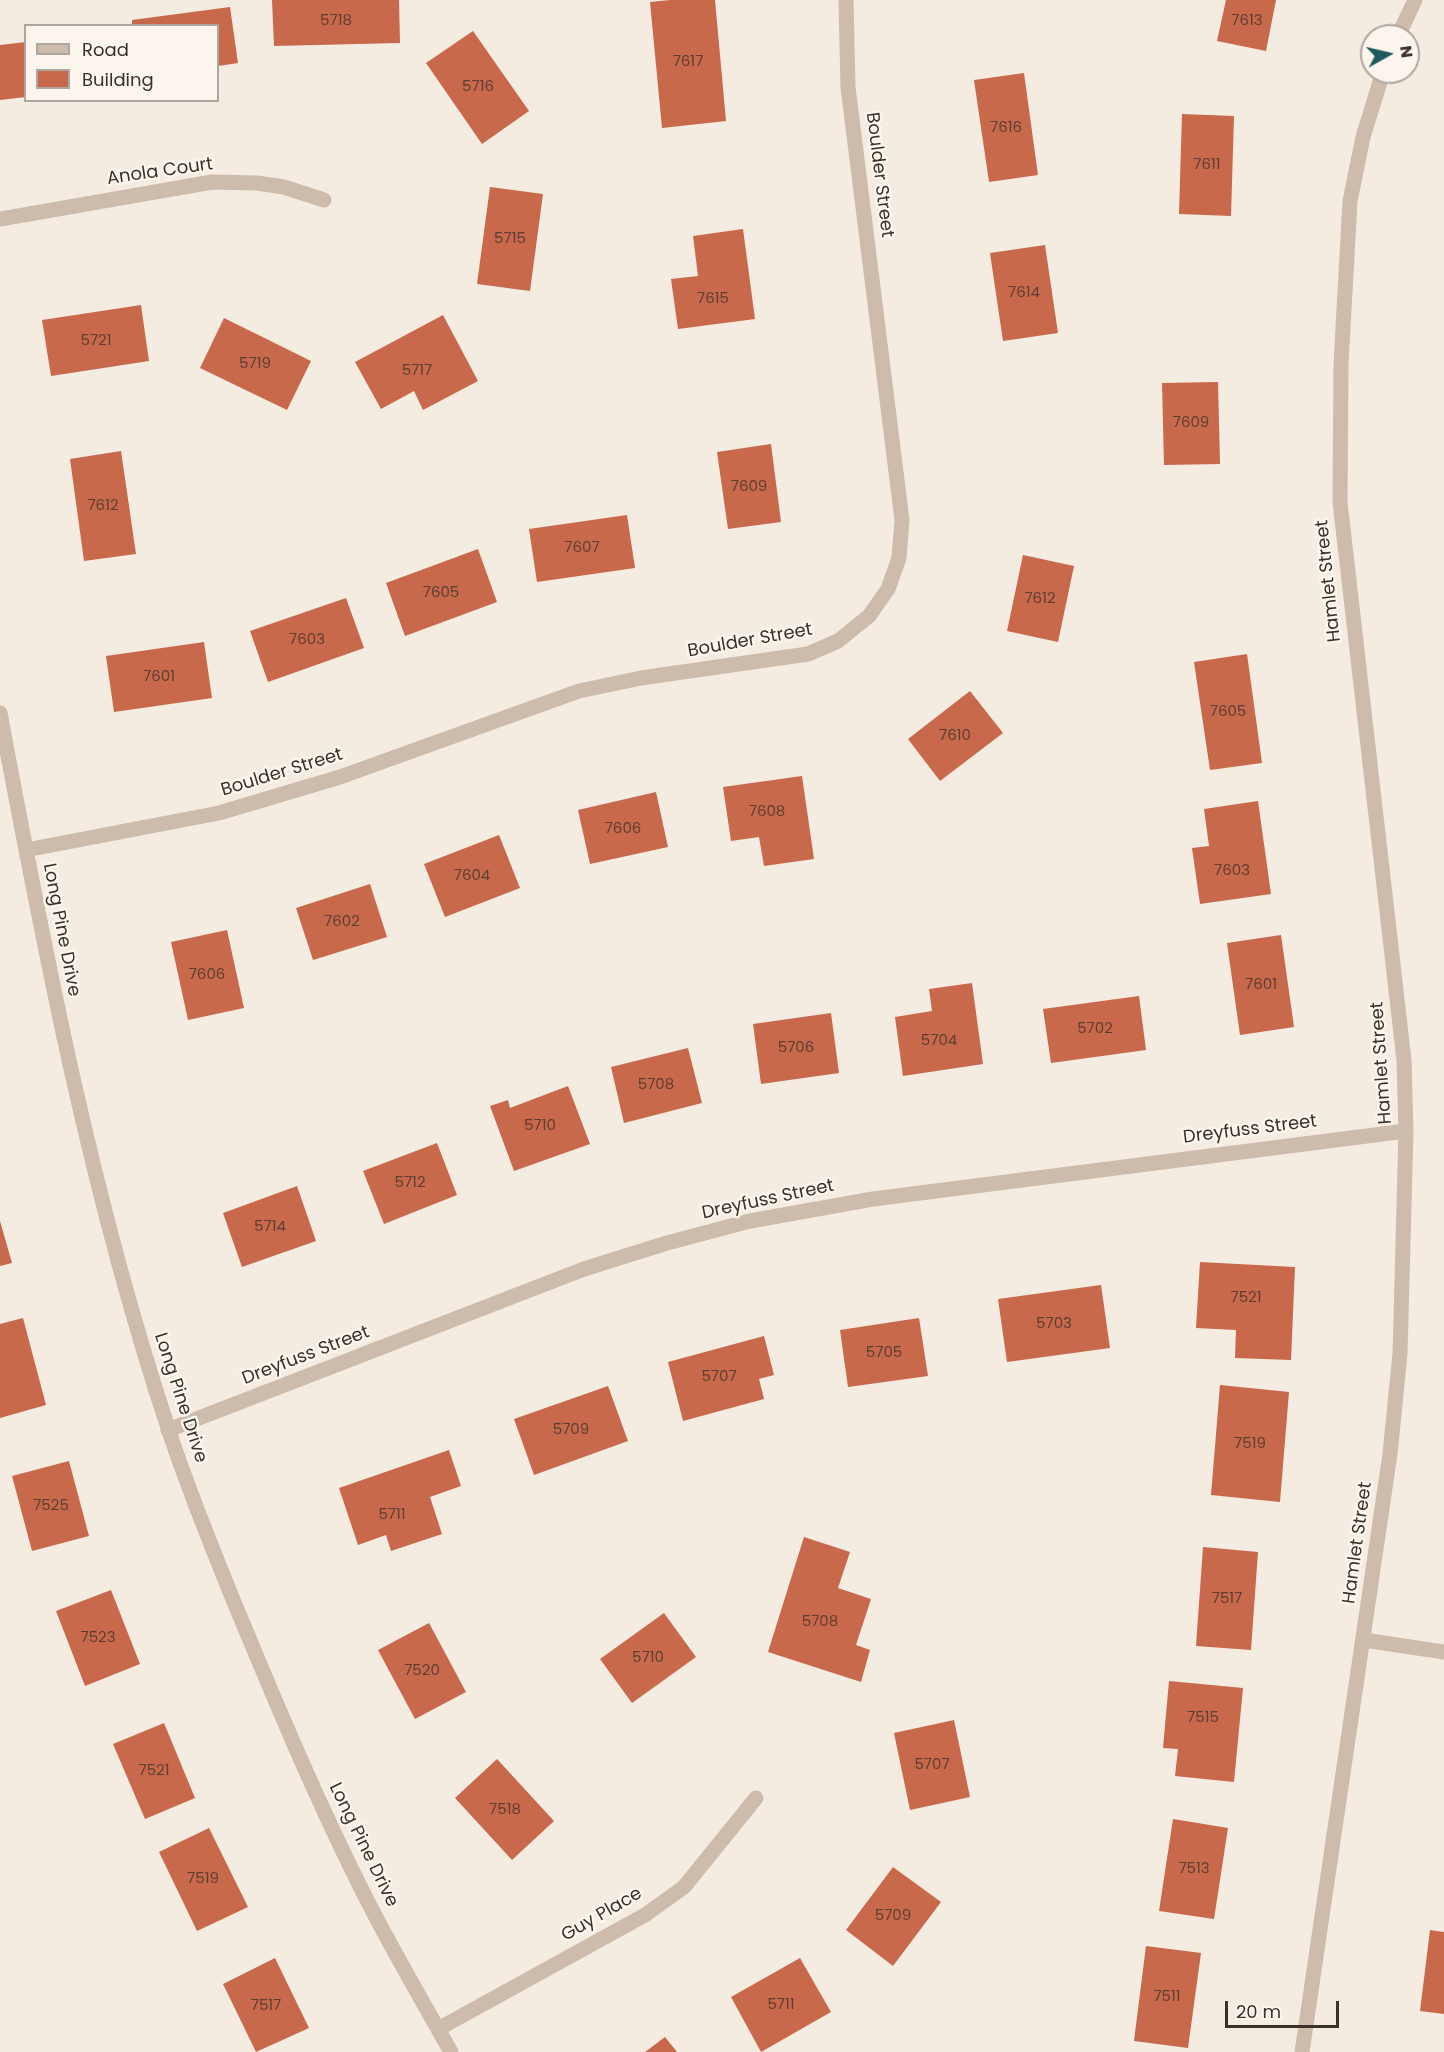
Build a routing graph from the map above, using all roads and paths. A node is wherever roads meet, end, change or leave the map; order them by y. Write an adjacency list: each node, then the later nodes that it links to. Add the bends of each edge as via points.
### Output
1 (846, 0): 8 (street, Boulder Street, via 848,87 902,520 899,558 888,589 869,616 838,641 808,654 579,691 340,777 219,813)
2 (1415, 0): 3 (street)
3 (1404, 24)
4 (1379, 84): 9 (street, Hamlet Street, via 1350,201 1341,364 1340,502 1404,1060)
5 (324, 200): 6 (street, Anola Court, via 284,187 212,182)
6 (0, 219)
7 (0, 713): 8 (street, Long Pine Drive)
8 (26, 850): 10 (street, Long Pine Drive, via 90,1154)
9 (1406, 1131): 10 (street, Dreyfuss Street, via 873,1199 750,1221 584,1269); 11 (street, Hamlet Street, via 1400,1354)
10 (168, 1430): 14 (street, Long Pine Drive, via 285,1727 368,1902)
11 (1364, 1640): 12 (street); 16 (street, Hamlet Street)
12 (1444, 1652)
13 (756, 1798): 14 (street, Guy Place, via 696,1876 677,1892 645,1915)
14 (438, 2030): 15 (street, Long Pine Drive)
15 (451, 2052)
16 (1302, 2052)

